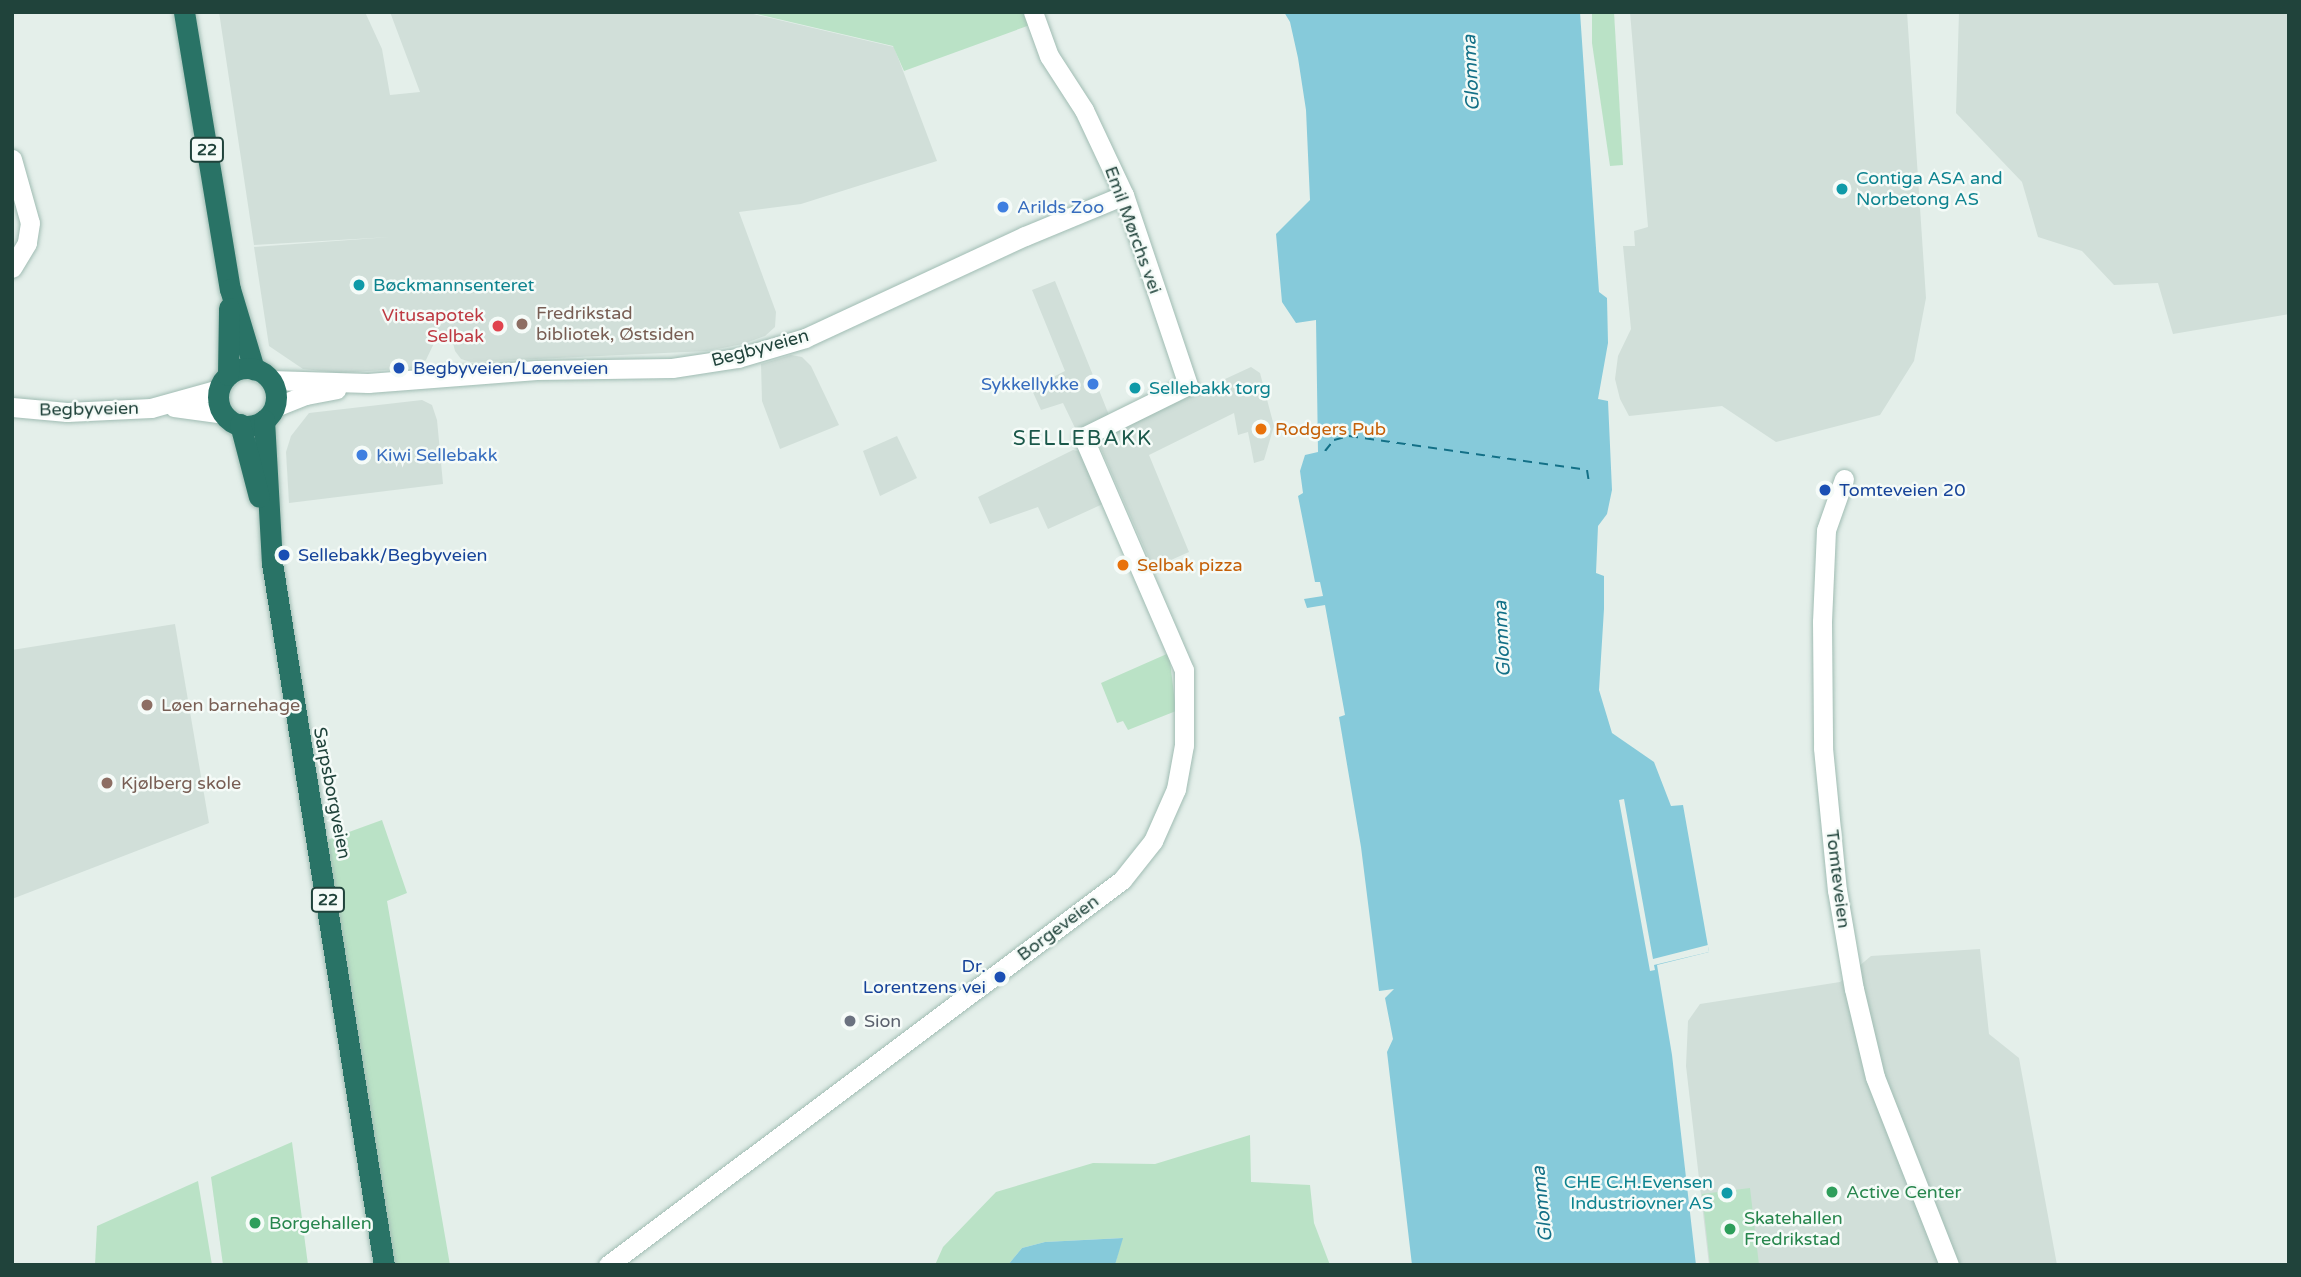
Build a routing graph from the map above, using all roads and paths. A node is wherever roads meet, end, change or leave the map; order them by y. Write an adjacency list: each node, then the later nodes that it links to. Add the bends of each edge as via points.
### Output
1 (184, 12): 6 (highway, 22)
2 (1033, 12): 4 (main road, Emil Mørchs vei, via 1049,56 1084,110)
3 (12, 159): 5 (main road, via 30,223 27,243)
4 (1124, 195): 9 (main road, Begbyveien, via 805,338 738,358 672,368 536,370); 14 (main road, Emil Mørchs vei, via 1188,385)
5 (12, 268)
6 (230, 289): 7 (highway, 22); 8 (highway, 22)
7 (262, 374): 8 (highway, via 236,370); 9 (main road, Begbyveien); 12 (highway, 22, via 275,389)
8 (224, 382): 10 (main road, Begbyveien); 13 (highway, 22, via 218,397)
9 (368, 383): 12 (main road, Begbyveien, via 306,396)
10 (166, 406): 11 (main road, Begbyveien, via 67,412); 13 (main road, Begbyveien)
11 (12, 407)
12 (268, 414): 13 (highway); 16 (highway, Sarpsborgveien / 22)
13 (232, 419): 16 (highway, Sarpsborgveien / 22)
14 (1083, 437): 18 (main road, Borgeveien, via 1184,670 1181,773 1153,841 1122,880)
15 (1844, 479): 19 (main road, Tomteveien, via 1826,530 1822,609 1823,748 1837,890 1875,1077)
16 (269, 537): 17 (highway, Sarpsborgveien / 22)
17 (384, 1265)
18 (608, 1265)
19 (1949, 1265)

